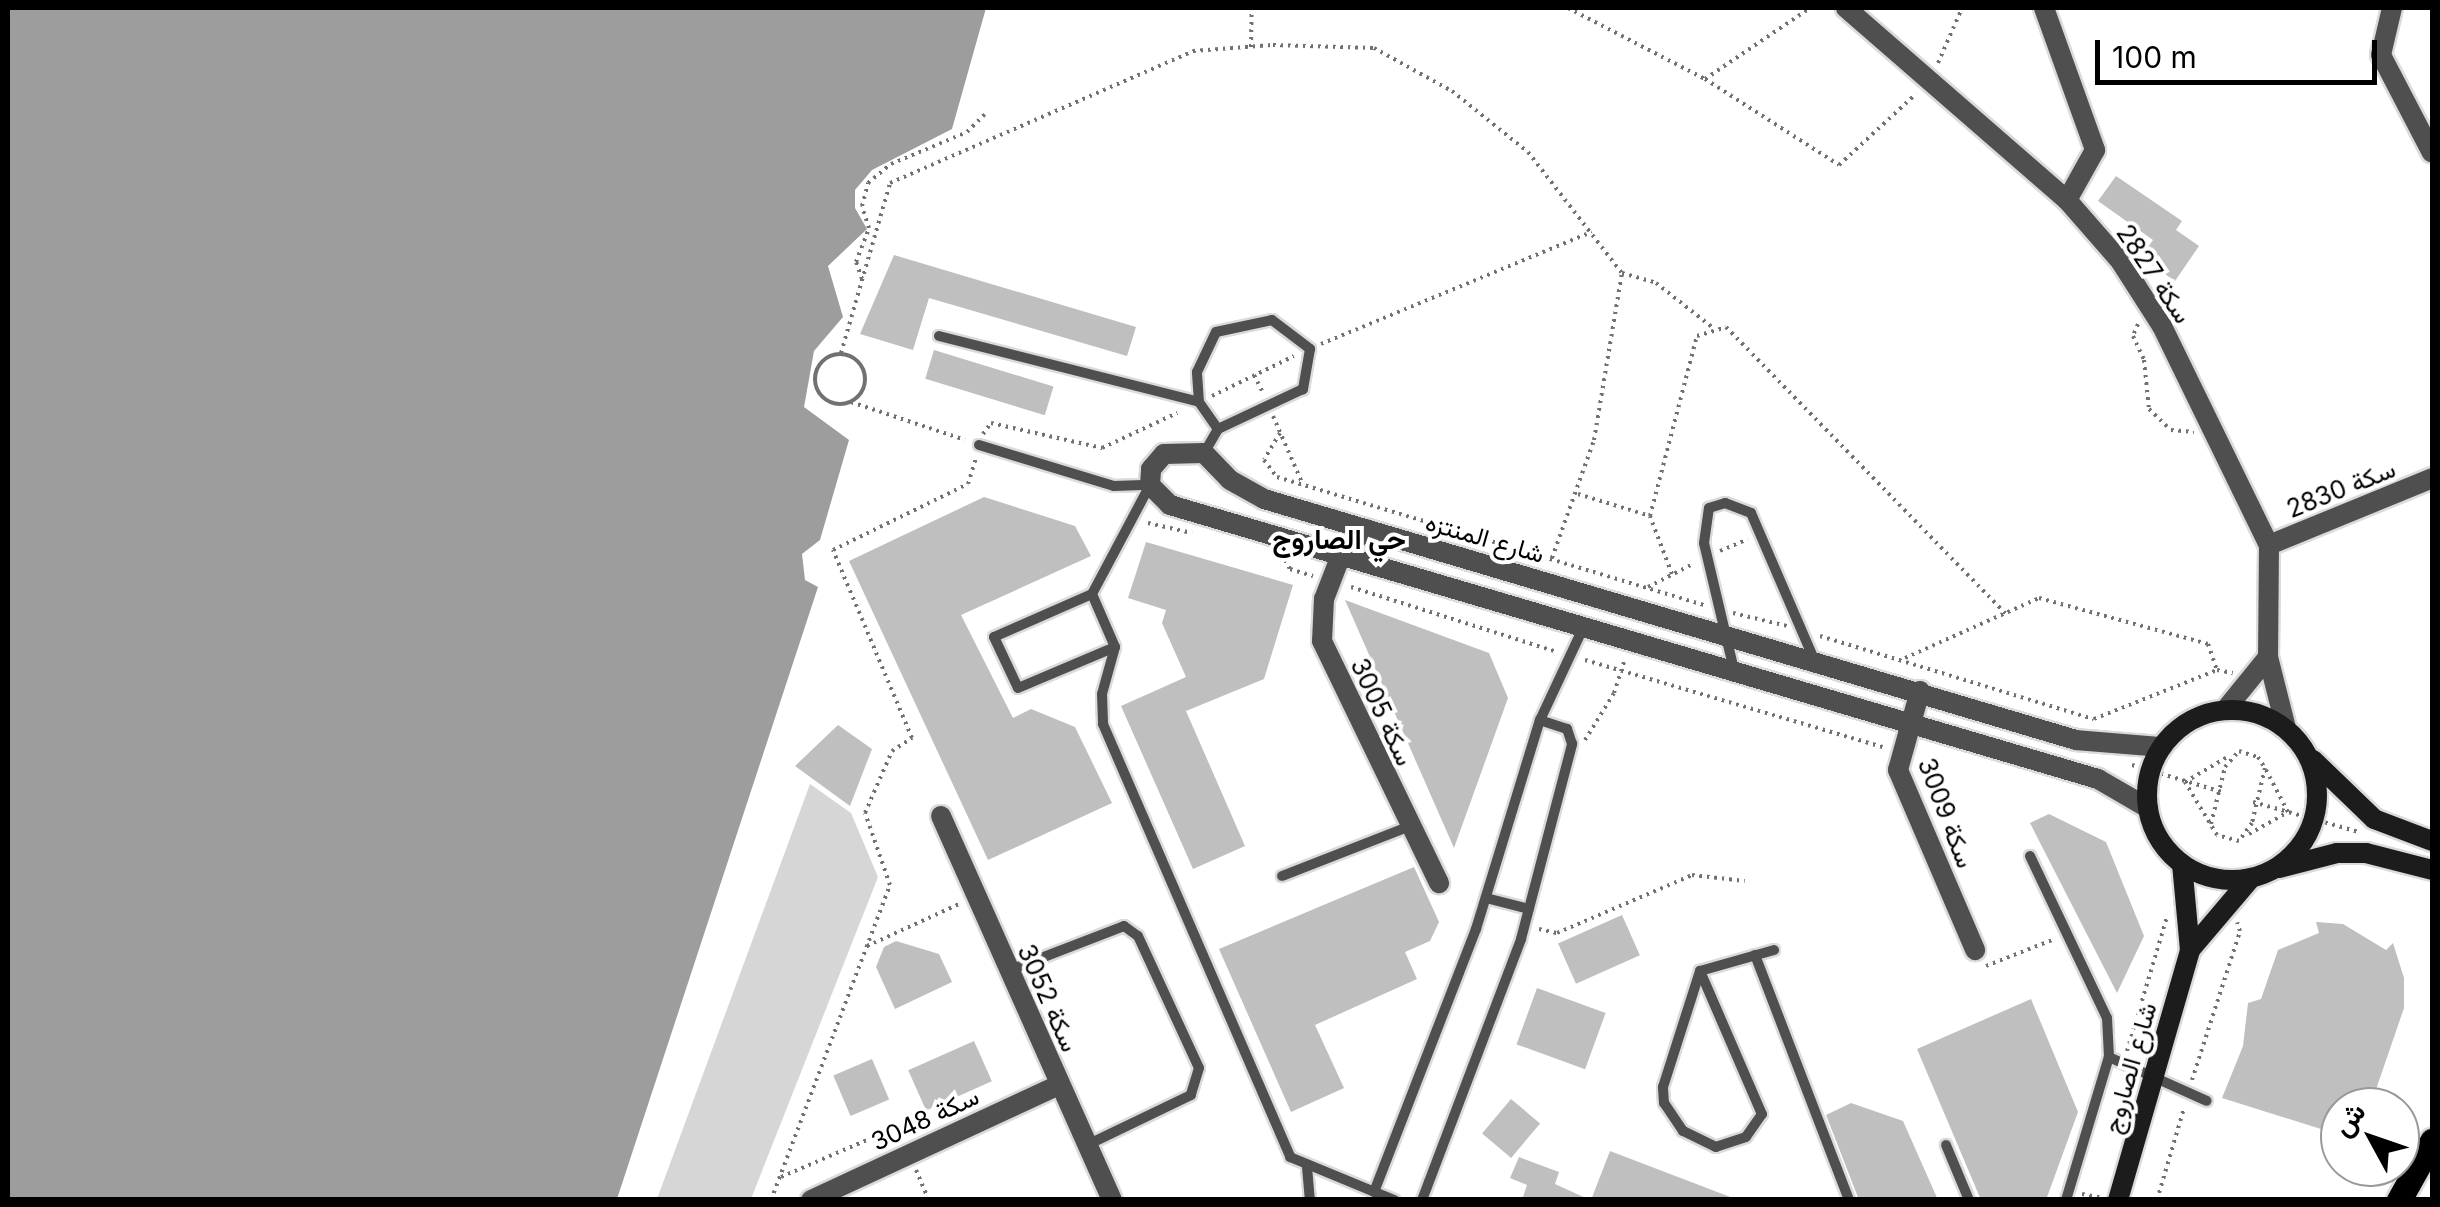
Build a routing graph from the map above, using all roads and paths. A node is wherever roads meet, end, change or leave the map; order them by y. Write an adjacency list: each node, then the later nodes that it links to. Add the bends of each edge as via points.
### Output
1 (1252, 8): 8 (path)
2 (1568, 8): 9 (path)
3 (1810, 8): 9 (path)
4 (1846, 8): 10 (street, سكة 2827)
5 (1962, 8): 10 (path)
6 (2044, 8): 14 (street, via 2095,150)
7 (2392, 8): 12 (street, via 2381,54)
8 (1252, 47): 15 (path, via 1374,48 1408,64 1528,152); 17 (path, via 1193,51 1132,73 890,183)
9 (1706, 79): 10 (path, via 1839,166)
10 (1931, 80): 14 (street, سكة 2827)
11 (985, 114): 17 (path, via 967,132 892,164 868,183 862,206 868,228 856,262)
12 (2422, 121): 13 (street)
13 (2431, 157)
14 (2067, 200): 18 (street, سكة 2827)
15 (1592, 232): 16 (path); 21 (path)
16 (1622, 273): 19 (path, via 1656,282); 35 (path)
17 (862, 279): 22 (path)
18 (2156, 316): 29 (path, via 2133,330 2149,409 2171,430 2199,433); 40 (street, سكة 2827)
19 (1712, 326): 37 (path, via 1693,346); 48 (path, via 1733,331)
20 (939, 336): 25 (lane)
21 (1310, 349): 23 (path); 25 (lane, via 1272,320 1216,332 1196,372); 26 (lane, via 1304,390)
22 (841, 354): 24 (path, via 857,360 865,374 863,390); 24 (path, via 820,364 817,388 834,404)
23 (1254, 375): 25 (path); 26 (path)
24 (850, 402): 30 (path)
25 (1199, 402): 27 (lane); 30 (path, via 1107,447 991,424)
26 (1270, 408): 27 (lane); 28 (path)
27 (1218, 430): 31 (lane)
28 (1280, 434): 34 (path); 34 (path, via 1264,460 1277,477)
29 (2204, 442)
30 (979, 445): 33 (lane, via 1114,486); 95 (path, via 968,484 833,550 912,734 892,751 864,818 890,878)
31 (1204, 454): 33 (street, via 1164,454 1151,469); 36 (street, شارع المنتزه, via 1230,480)
32 (2432, 478): 40 (street, سكة 2830)
33 (1150, 486): 41 (street, via 1170,505); 46 (lane)
34 (1304, 487): 36 (path); 42 (path)
35 (1578, 494): 37 (path); 42 (path)
36 (1298, 510): 38 (street, شارع المنتزه)
37 (1650, 516): 43 (path)
38 (1366, 529): 39 (street, شارع المنتزه); 41 (street)
39 (1444, 552): 44 (street, شارع المنتزه); 45 (street)
40 (2270, 553): 53 (street, سكة 2827)
41 (1341, 555): 45 (street); 77 (street, سكة 3005, via 1324,599 1322,641)
42 (1552, 559): 44 (path); 47 (path)
43 (1672, 574)
44 (1543, 581): 51 (street, شارع المنتزه)
45 (1434, 582): 49 (street)
46 (1092, 594): 52 (lane); 52 (lane, via 994,637 1018,688)
47 (1724, 611): 50 (path); 50 (lane, via 1705,525 1710,508 1740,504 1751,513); 51 (lane)
48 (2004, 613): 54 (path); 56 (path, via 2048,600 2205,642)
49 (1584, 627): 57 (street); 61 (lane)
50 (1801, 630): 54 (path); 55 (lane)
51 (1729, 636): 55 (street, شارع المنتزه); 57 (lane)
52 (1115, 647): 111 (lane, via 1102,694 1103,724 1290,1157)
53 (2268, 656): 58 (street); 63 (street, سكة 2827)
54 (1902, 660): 56 (path, via 2094,718)
55 (1815, 661): 59 (street, شارع المنتزه)
56 (2217, 670): 58 (path)
57 (1734, 672): 62 (street)
58 (2248, 682): 60 (street)
59 (1920, 691): 62 (street, سكة 3009); 64 (street, شارع المنتزه, via 2099,746)
60 (2226, 710): 63 (main road, via 2257,713); 64 (main road, via 2196,718)
61 (1540, 720): 90 (lane); 91 (lane, via 1567,729 1572,744)
62 (1908, 723): 72 (street, via 2098,780); 99 (street, سكة 3009, via 1898,770)
63 (2286, 728): 65 (main road)
64 (2162, 747): 67 (main road)
65 (2307, 755): 75 (main road, via 2317,791); 80 (main road, via 2374,820)
66 (2229, 756): 68 (path, via 2239,751 2258,757); 69 (path); 70 (path)
67 (2141, 768): 69 (path); 72 (main road)
68 (2265, 768): 71 (path); 73 (path)
69 (2186, 782): 70 (path); 76 (path)
70 (2222, 792): 76 (path)
71 (2253, 802): 73 (path); 78 (path)
72 (2148, 808): 82 (main road, via 2160,840)
73 (2288, 812): 75 (path); 78 (path)
74 (941, 816): 89 (street, سكة 3052)
75 (2313, 818): 79 (path); 83 (main road, via 2301,845)
76 (2211, 824): 78 (path, via 2217,836 2239,841)
77 (1408, 827): 85 (lane); 88 (street, سكة 3005)
78 (2249, 834)
79 (2364, 834)
80 (2432, 841)
81 (2030, 856): 94 (lane)
82 (2182, 864): 86 (main road, via 2216,879); 97 (main road, شارع الصاروج)
83 (2272, 870): 84 (main road, via 2352,852); 86 (main road)
84 (2432, 870)
85 (1282, 876)
86 (2251, 878): 92 (main road, شارع الصاروج)
87 (1744, 881): 93 (path, via 1692,875 1557,933)
88 (1439, 883)
89 (976, 896): 95 (path); 100 (street, سكة 3052)
90 (1486, 898): 91 (lane); 113 (lane)
91 (1529, 909): 120 (lane)
92 (2224, 910): 97 (main road, شارع الصاروج); 105 (path, via 2240,931)
93 (1540, 928)
94 (2064, 935): 99 (path); 102 (lane, via 2107,1018)
95 (868, 946): 112 (path)
96 (1774, 950): 98 (lane)
97 (2190, 950): 103 (main road, شارع الصاروج)
98 (1755, 954): 101 (lane); 121 (lane)
99 (1979, 958)
100 (1009, 970): 104 (street, سكة 3052); 108 (lane, via 1124,926 1138,936 1199,1068 1190,1095)
101 (1700, 971): 101 (lane, via 1663,1087 1682,1131 1716,1147 1746,1137 1762,1114)
102 (2109, 1057): 103 (lane); 123 (lane)
103 (2155, 1074): 105 (lane); 124 (main road, شارع الصاروج)
104 (1059, 1085): 108 (street, سكة 3052); 110 (street, سكة 3048)
105 (2188, 1092): 106 (lane); 125 (path)
106 (2207, 1100)
107 (2432, 1141): 126 (main road)
108 (1087, 1145): 117 (street, سكة 3052)
109 (1946, 1145): 122 (lane)
110 (894, 1160): 112 (path, via 882,1133); 115 (street, سكة 3048); 116 (path, via 899,1175 916,1169)
111 (1307, 1167): 113 (lane); 118 (lane)
112 (781, 1177): 114 (path)
113 (1374, 1192): 119 (lane)
114 (772, 1200)
115 (812, 1200)
116 (929, 1200)
117 (1112, 1200)
118 (1310, 1200)
119 (1394, 1200)
120 (1422, 1200)
121 (1849, 1200)
122 (1969, 1200)
123 (2066, 1200)
124 (2118, 1200)
125 (2157, 1200)
126 (2398, 1200)

